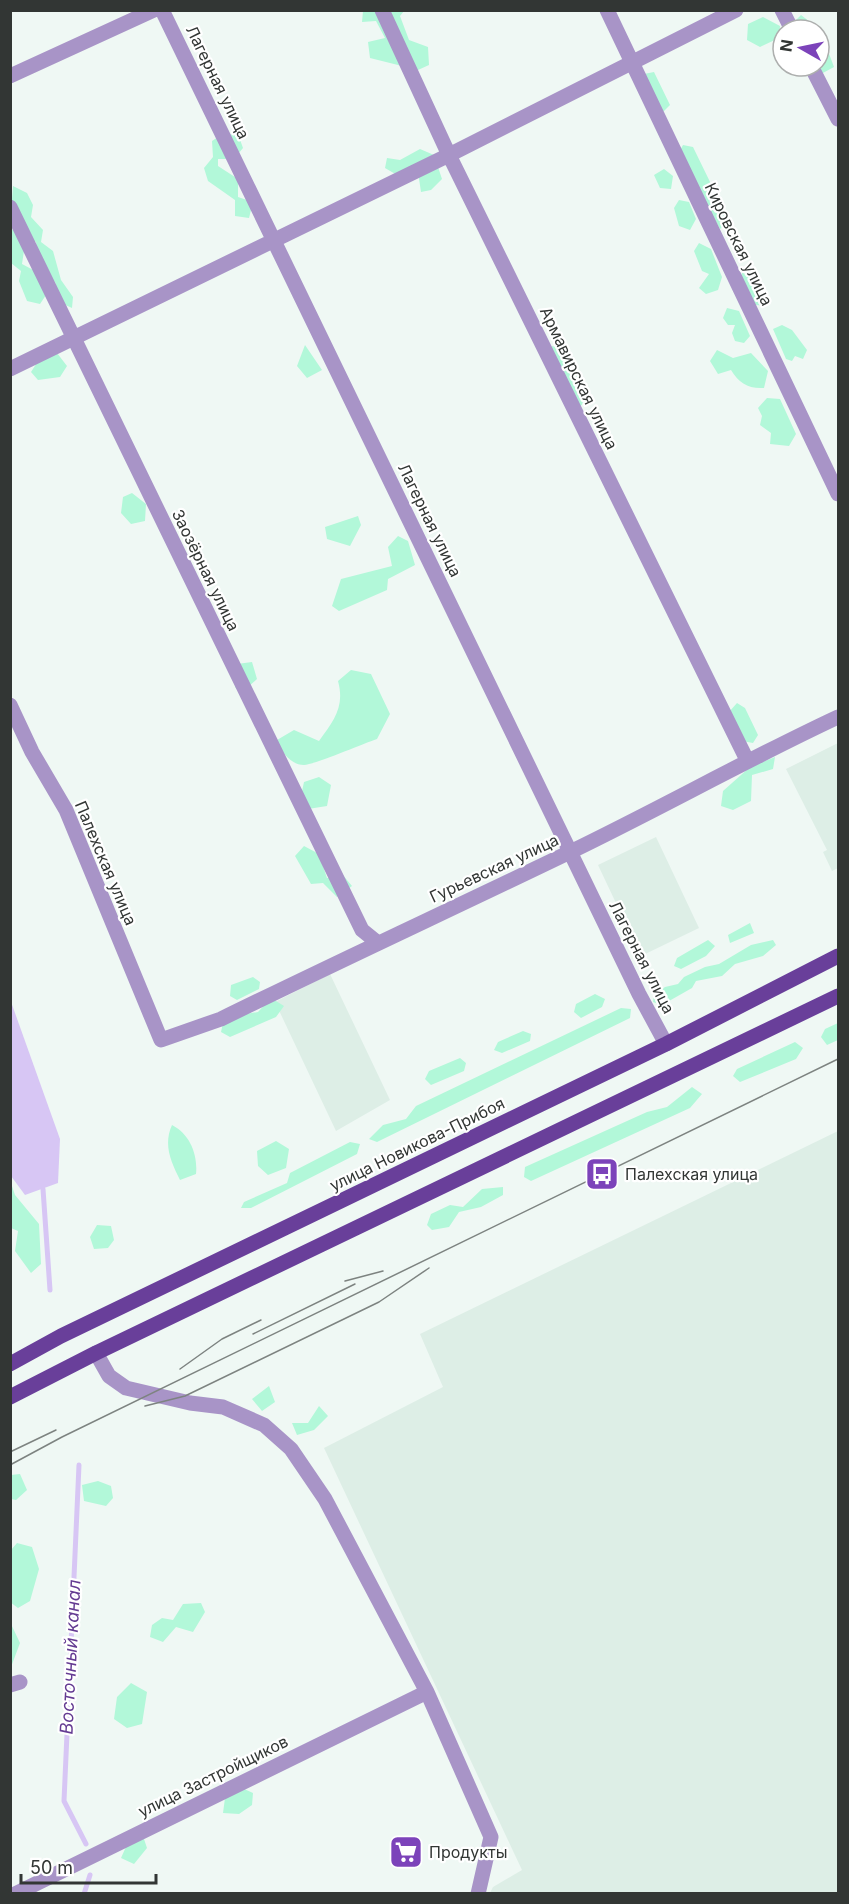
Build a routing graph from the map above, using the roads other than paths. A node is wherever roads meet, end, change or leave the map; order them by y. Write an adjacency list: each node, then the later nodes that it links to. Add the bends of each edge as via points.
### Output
1 (153, 10): 7 (street)
2 (162, 10): 12 (street, Лагерная улица)
3 (382, 10): 10 (street, Армавирская улица)
4 (607, 10): 6 (street, Кировская улица)
5 (736, 10): 6 (street)
6 (632, 62): 10 (street); 15 (street, Кировская улица)
7 (10, 76)
8 (817, 78): 9 (street)
9 (838, 119)
10 (449, 155): 12 (street); 18 (street, Армавирская улица)
11 (10, 207): 13 (street, Заозёрная улица)
12 (275, 240): 13 (street); 19 (street, Лагерная улица)
13 (73, 337): 14 (street); 20 (street, Заозёрная улица, via 362,930)
14 (10, 369)
15 (838, 494)
16 (10, 705): 23 (street, Палехская улица, via 66,810)
17 (838, 717): 18 (street, Гурьевская улица)
18 (747, 760): 19 (street, Гурьевская улица, via 720,778)
19 (570, 852): 20 (street, Гурьевская улица); 24 (street, Лагерная улица)
20 (378, 943): 23 (street, Гурьевская улица, via 221,1019)
21 (838, 956): 24 (main road, улица Новикова-Прибоя)
22 (838, 996): 25 (main road)
23 (160, 1040)
24 (666, 1044): 26 (main road, улица Новикова-Прибоя)
25 (96, 1353): 27 (main road); 28 (street, via 109,1376 126,1388 223,1407 264,1425 291,1449 325,1499)
26 (10, 1364)
27 (10, 1397)
28 (427, 1692): 29 (street, улица Застройщиков); 30 (street, via 491,1837)
29 (15, 1893)
30 (478, 1893)

